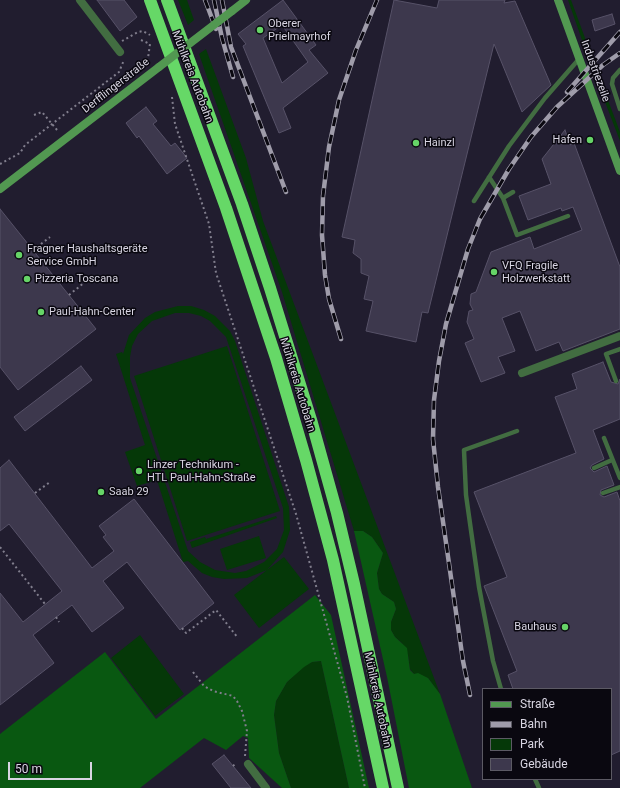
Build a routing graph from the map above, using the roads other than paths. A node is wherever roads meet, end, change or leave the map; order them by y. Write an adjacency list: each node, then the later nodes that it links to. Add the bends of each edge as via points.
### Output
1 (80, 0): 6 (street)
2 (150, 0): 31 (highway, Mühlkreis Autobahn, via 226,208 276,358 333,560)
3 (167, 0): 32 (highway, Mühlkreis Autobahn, via 249,225 312,423 337,513)
4 (246, 0): 12 (street, Derfflingerstraße, bridge)
5 (558, 0): 7 (street, Industriezeile)
6 (118, 49)
7 (579, 59): 10 (street, Industriezeile); 11 (lane, via 545,98)
8 (620, 70): 9 (lane, via 613,78 612,84)
9 (620, 109)
10 (620, 171)
11 (488, 177): 14 (lane); 15 (lane)
12 (0, 189)
13 (513, 192): 14 (lane)
14 (503, 198): 16 (lane, via 517,235)
15 (474, 201)
16 (568, 216)
17 (620, 336): 19 (street)
18 (620, 349): 20 (lane, via 606,354)
19 (522, 372)
20 (616, 380)
21 (518, 431): 28 (lane, via 464,450 466,495 479,587)
22 (604, 438): 23 (lane)
23 (612, 460): 24 (lane); 25 (lane)
24 (594, 468)
25 (620, 478)
26 (620, 486): 27 (lane)
27 (603, 493)
28 (501, 688)
29 (248, 764): 30 (street)
30 (266, 788)
31 (382, 788)
32 (398, 788)

